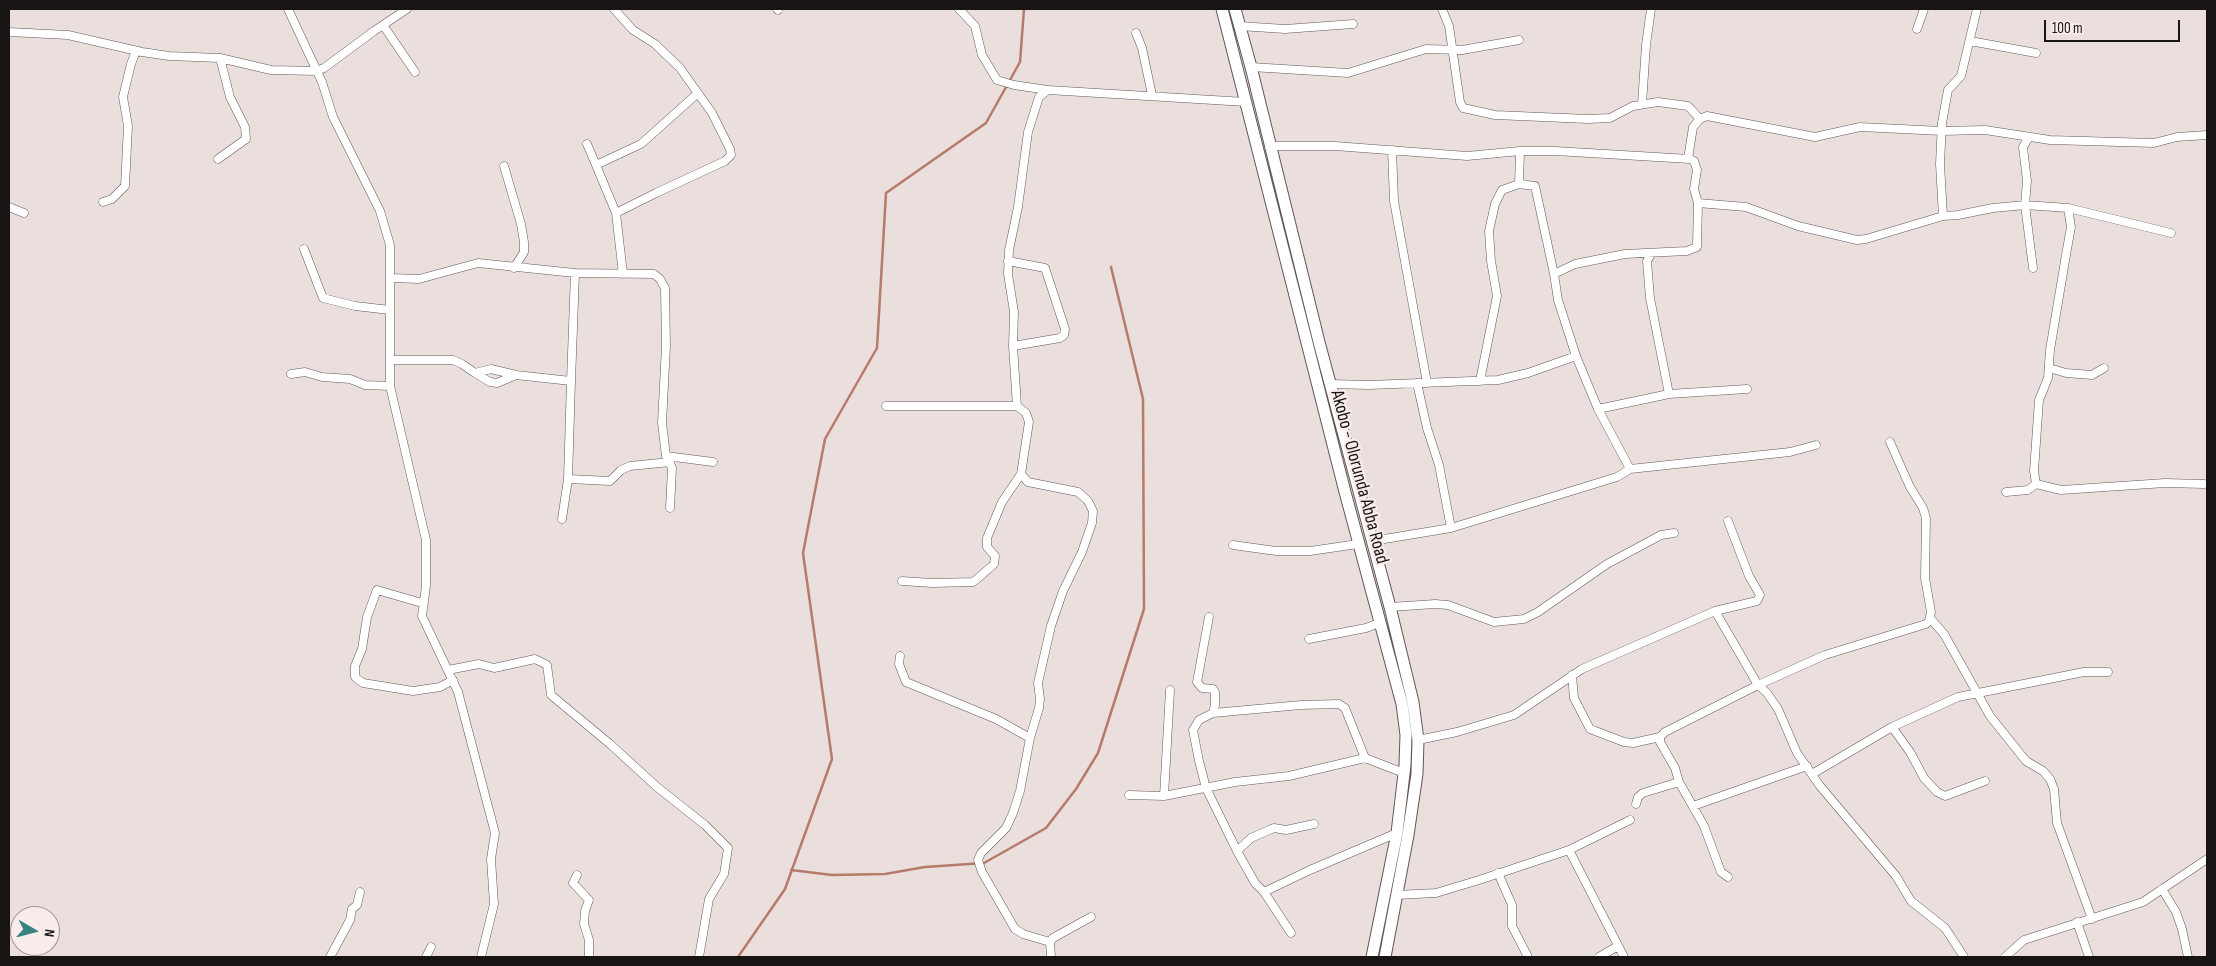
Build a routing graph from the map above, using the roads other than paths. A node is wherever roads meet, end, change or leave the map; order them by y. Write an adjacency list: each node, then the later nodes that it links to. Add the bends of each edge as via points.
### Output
1 (288, 9): 24 (street)
2 (407, 9): 12 (street)
3 (614, 9): 27 (street, via 633,30 668,55)
4 (959, 9): 26 (street, via 975,26 982,55 997,80 1014,86)
5 (1222, 9): 29 (main road, Akobo - Olorunda Abba Road)
6 (1235, 9): 13 (main road, Akobo - Olorunda Abba Road)
7 (1442, 9): 20 (street)
8 (1651, 9): 30 (street)
9 (1924, 9): 14 (street)
10 (1977, 9): 18 (street)
11 (1353, 24): 13 (street, via 1285,29)
12 (382, 25): 24 (street); 25 (street)
13 (1239, 26): 23 (main road, Akobo - Olorunda Abba Road)
14 (1917, 29)
15 (9, 32): 19 (street, via 68,35)
16 (1136, 33): 28 (street)
17 (1519, 40): 20 (street)
18 (1970, 40): 21 (street); 32 (street, via 1961,76 1948,90)
19 (136, 51): 22 (street); 44 (street, via 124,97 128,126 125,186 112,199)
20 (1454, 51): 23 (street, via 1426,49 1348,73); 30 (street, via 1460,102 1463,108 1473,111 1588,119 1610,118)
21 (2036, 53)
22 (220, 58): 24 (street, via 271,70); 40 (street, via 230,97 245,127 246,139)
23 (1251, 66): 36 (main road, Akobo - Olorunda Abba Road)
24 (316, 71): 63 (street, via 333,116 380,211 390,245)
25 (414, 72)
26 (1048, 90): 28 (street); 56 (street, via 1039,97 1028,132)
27 (698, 94): 41 (street, via 641,144); 50 (street, via 712,113 730,155 725,161)
28 (1152, 95): 29 (street)
29 (1246, 102): 100 (main road, Akobo - Olorunda Abba Road)
30 (1642, 104): 31 (street, via 1658,102 1688,106)
31 (1700, 118): 32 (street, via 1716,117 1815,137 1860,127); 39 (street, via 1693,127)
32 (1942, 131): 34 (street, via 1985,130); 51 (street)
33 (2207, 135): 34 (street, via 2154,143)
34 (2029, 137): 46 (street, via 2023,147 2027,181)
35 (587, 144): 41 (street)
36 (1269, 146): 37 (street); 77 (main road, Akobo - Olorunda Abba Road)
37 (1392, 150): 38 (street, via 1467,156); 76 (street, via 1394,201)
38 (1520, 151): 39 (street); 43 (street)
39 (1688, 159): 45 (street, via 1696,165 1694,189)
40 (218, 160)
41 (596, 165): 50 (street)
42 (504, 166): 58 (street, via 524,242 524,252)
43 (1519, 184): 62 (street, via 1535,186); 73 (street, via 1502,190 1489,231 1490,261 1497,296)
44 (103, 202)
45 (1698, 203): 51 (street, via 1746,207 1798,226 1857,240); 54 (street, via 1697,247 1687,252)
46 (2025, 205): 48 (street); 51 (street); 59 (street)
47 (9, 207): 49 (street)
48 (2068, 208): 52 (street); 68 (street, via 2071,227)
49 (24, 213)
50 (616, 214): 61 (street)
51 (1943, 216)
52 (2171, 233)
53 (304, 249): 64 (street, via 324,298)
54 (1652, 252): 55 (street); 57 (street)
55 (1638, 253): 57 (street); 62 (street, via 1575,264)
56 (1008, 261): 65 (street, via 1014,312); 65 (street, via 1045,268 1065,329 1060,338)
57 (1647, 261): 80 (street, via 1650,298)
58 (514, 268): 60 (street); 63 (street, via 478,263 418,279)
59 (2033, 268)
60 (575, 273): 61 (street); 74 (street)
61 (623, 274): 86 (street, via 654,274 665,288 662,423)
62 (1554, 274): 66 (street, via 1558,300)
63 (391, 278): 64 (street)
64 (390, 310): 67 (street)
65 (1013, 346): 82 (street)
66 (1576, 356): 73 (street, via 1528,373 1498,380); 83 (street)
67 (390, 360): 71 (street, via 453,360); 78 (street)
68 (2049, 368): 69 (street, via 2086,375); 91 (street, via 2039,400)
69 (2104, 368)
70 (291, 374): 78 (street, via 306,372 322,378 350,379 365,386)
71 (475, 374): 72 (street, via 491,369); 72 (street, via 496,383)
72 (516, 375): 74 (street)
73 (1480, 380): 76 (street)
74 (571, 381): 90 (street)
75 (1417, 383): 76 (street); 77 (street); 97 (street, via 1439,465)
76 (1427, 383)
77 (1330, 384): 99 (main road, Akobo - Olorunda Abba Road)
78 (390, 386): 103 (street, via 426,540 426,586)
79 (1747, 390): 80 (street)
80 (1669, 394): 83 (street)
81 (886, 406): 82 (street)
82 (1017, 406): 89 (street, via 1029,422)
83 (1598, 409): 88 (street)
84 (1890, 442): 107 (street, via 1926,518 1925,578)
85 (1816, 445): 88 (street, via 1790,452)
86 (668, 459): 87 (street); 90 (street, via 630,466 610,481); 94 (street, via 672,468)
87 (713, 462)
88 (1630, 469): 97 (street, via 1617,477)
89 (1021, 474): 102 (street, via 1002,502 987,538 987,547 995,556 994,564 973,582); 123 (street, via 1028,482 1078,492 1093,511 1082,552 1054,616 1038,683 1039,708)
90 (568, 479): 95 (street)
91 (2036, 484): 92 (street, via 2061,490 2165,483); 93 (street, via 2028,490)
92 (2204, 484)
93 (2006, 492)
94 (670, 508)
95 (562, 519)
96 (1728, 521): 105 (street, via 1749,576 1760,595 1757,601)
97 (1451, 528): 99 (street)
98 (1674, 533): 104 (street, via 1661,535 1606,564 1538,612 1524,618 1494,622 1435,604)
99 (1372, 541): 104 (main road, Akobo - Olorunda Abba Road)
100 (1358, 544): 101 (street, via 1276,552); 108 (main road, Akobo - Olorunda Abba Road)
101 (1232, 545)
102 (902, 581)
103 (422, 603): 113 (street, via 422,616); 116 (street, via 377,590 367,617 355,677 363,683 413,691 440,687)
104 (1390, 607): 110 (main road, Akobo - Olorunda Abba Road)
105 (1715, 611): 115 (street); 117 (street)
106 (1209, 617): 120 (street, via 1197,682 1202,688 1216,692)
107 (1930, 618): 117 (street, via 1926,624 1825,655); 119 (street, via 1944,634)
108 (1379, 622): 109 (street, via 1366,628); 111 (main road, Akobo - Olorunda Abba Road)
109 (1309, 639)
110 (1399, 642): 111 (main road); 124 (main road, Akobo - Olorunda Abba Road)
111 (1385, 645): 127 (main road, Akobo - Olorunda Abba Road, via 1402,704 1406,735)
112 (900, 656): 123 (street, via 899,664 906,682 996,719)
113 (448, 670): 116 (street); 160 (street, via 478,664 494,668 535,659 547,665 550,695 728,848 724,874 709,899)
114 (2108, 672): 119 (street, via 2084,672)
115 (1572, 676): 122 (street, via 1574,698 1590,729 1624,742); 124 (street, via 1514,715)
116 (452, 680): 158 (street, via 463,707 496,834 491,859 494,904)
117 (1758, 685): 122 (street); 126 (street, via 1778,709 1797,753)
118 (1170, 690): 133 (street)
119 (1976, 693): 121 (street, via 1958,697); 150 (street, via 1990,716 2026,760 2050,779 2057,823)
120 (1213, 713): 125 (street, via 1339,704 1345,708); 131 (street, via 1199,720 1193,730)
121 (1892, 727): 128 (street); 129 (street, via 1924,778 1937,792 1945,796)
122 (1660, 737): 130 (street)
123 (1030, 738): 153 (street, via 1013,813 1006,828 981,853 979,864 1015,929)
124 (1418, 740): 148 (main road, Akobo - Olorunda Abba Road, via 1410,826)
125 (1365, 758): 127 (street); 131 (street, via 1289,776)
126 (1807, 766): 128 (street); 135 (street)
127 (1404, 773): 138 (main road, Akobo - Olorunda Abba Road)
128 (1812, 774): 167 (street, via 1896,876 1911,901 1945,928)
129 (1985, 781)
130 (1680, 782): 134 (street, via 1643,793); 135 (street)
131 (1206, 788): 133 (street); 140 (street)
132 (1129, 795): 133 (street)
133 (1164, 796)
134 (1636, 804)
135 (1693, 806): 144 (street, via 1721,872)
136 (1630, 820): 139 (street)
137 (1314, 824): 140 (street, via 1286,830 1274,828 1252,838)
138 (1397, 833): 147 (street); 162 (main road, Akobo - Olorunda Abba Road)
139 (1569, 850): 142 (street); 155 (street)
140 (1237, 851): 147 (street, via 1255,883)
141 (2207, 859): 145 (street)
142 (1498, 873): 148 (street, via 1436,893); 164 (street, via 1512,904 1512,926)
143 (577, 875): 159 (street, via 574,883 589,900 584,924 589,940)
144 (1728, 877)
145 (2162, 889): 150 (street, via 2143,902); 170 (street, via 2176,912)
146 (360, 892): 156 (street, via 357,905 352,909 350,920)
147 (1264, 892): 152 (street)
148 (1396, 895): 163 (main road, Akobo - Olorunda Abba Road)
149 (1091, 917): 153 (street)
150 (2092, 919): 151 (street)
151 (2077, 922): 168 (street, via 2024,940); 169 (street)
152 (1291, 932)
153 (1050, 942): 161 (street)
154 (431, 946): 157 (street)
155 (1618, 946): 165 (street); 166 (street)
156 (330, 957)
157 (426, 957)
158 (481, 957)
159 (589, 957)
160 (698, 957)
161 (1051, 957)
162 (1372, 957)
163 (1385, 957)
164 (1528, 957)
165 (1599, 957)
166 (1624, 957)
167 (1964, 957)
168 (2005, 957)
169 (2089, 957)
170 (2188, 957)

